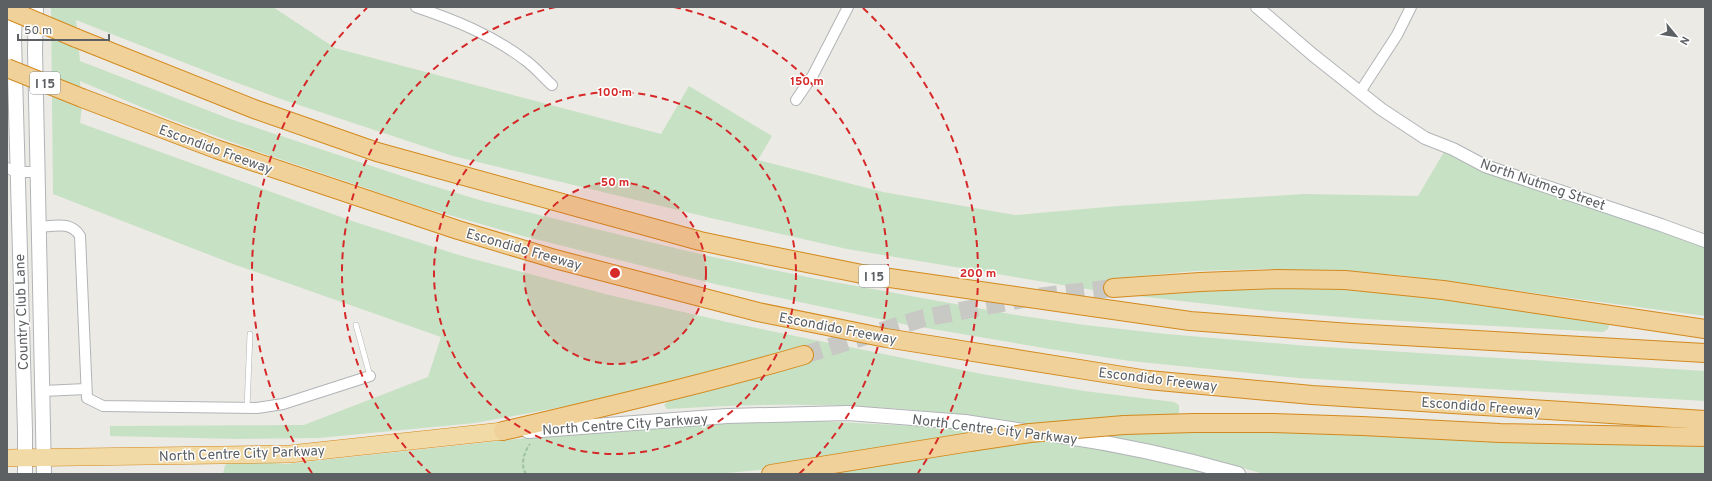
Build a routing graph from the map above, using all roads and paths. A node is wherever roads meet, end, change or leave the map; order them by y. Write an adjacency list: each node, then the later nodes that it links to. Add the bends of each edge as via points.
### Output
1 (15, 7): 12 (main road, Country Club Lane)
2 (36, 7): 13 (main road, Country Club Lane)
3 (416, 7): 9 (street, via 453,19 487,36 526,60)
4 (848, 7): 11 (street, via 813,75)
5 (1257, 7): 10 (street, North Nutmeg Street)
6 (1411, 7): 10 (street, via 1397,35)
7 (7, 9): 20 (highway, I 15, bridge, via 254,109 377,152 700,241 764,255 870,275 1190,321 1351,334)
8 (7, 68): 26 (highway, Escondido Freeway / I 15, bridge, via 216,149 458,230 758,312 878,337 1148,380 1312,395)
9 (552, 85)
10 (1360, 92): 15 (street, North Nutmeg Street, via 1381,110 1425,138 1485,166)
11 (796, 100)
12 (12, 170): 13 (street); 31 (main road, Country Club Lane)
13 (38, 172): 14 (main road, Country Club Lane)
14 (39, 227): 23 (street, via 69,226 76,229 80,236); 24 (main road, Country Club Lane)
15 (1705, 241)
16 (1113, 288): 18 (highway, via 1277,279 1345,280 1450,291)
17 (356, 325): 22 (lane)
18 (1705, 329)
19 (250, 334): 25 (lane)
20 (1705, 353)
21 (804, 355): 27 (highway, via 660,394)
22 (370, 376): 25 (street, via 283,404)
23 (86, 389): 24 (street); 25 (street, via 87,398 103,406)
24 (43, 391): 32 (main road, Country Club Lane)
25 (247, 408)
26 (1705, 420)
27 (503, 431): 32 (highway, North Centre City Parkway, via 290,454); 35 (main road, North Centre City Parkway, via 524,432 727,416 848,413 965,422 1094,441)
28 (1705, 437): 34 (highway, bridge, via 1500,433 1362,426 1194,422 1030,433)
29 (531, 442): 33 (path, via 524,456 523,470)
30 (7, 458): 31 (highway, North Centre City Parkway)
31 (25, 466): 32 (highway, North Centre City Parkway)
32 (44, 466)
33 (526, 474)
34 (771, 474)
35 (1238, 474)

